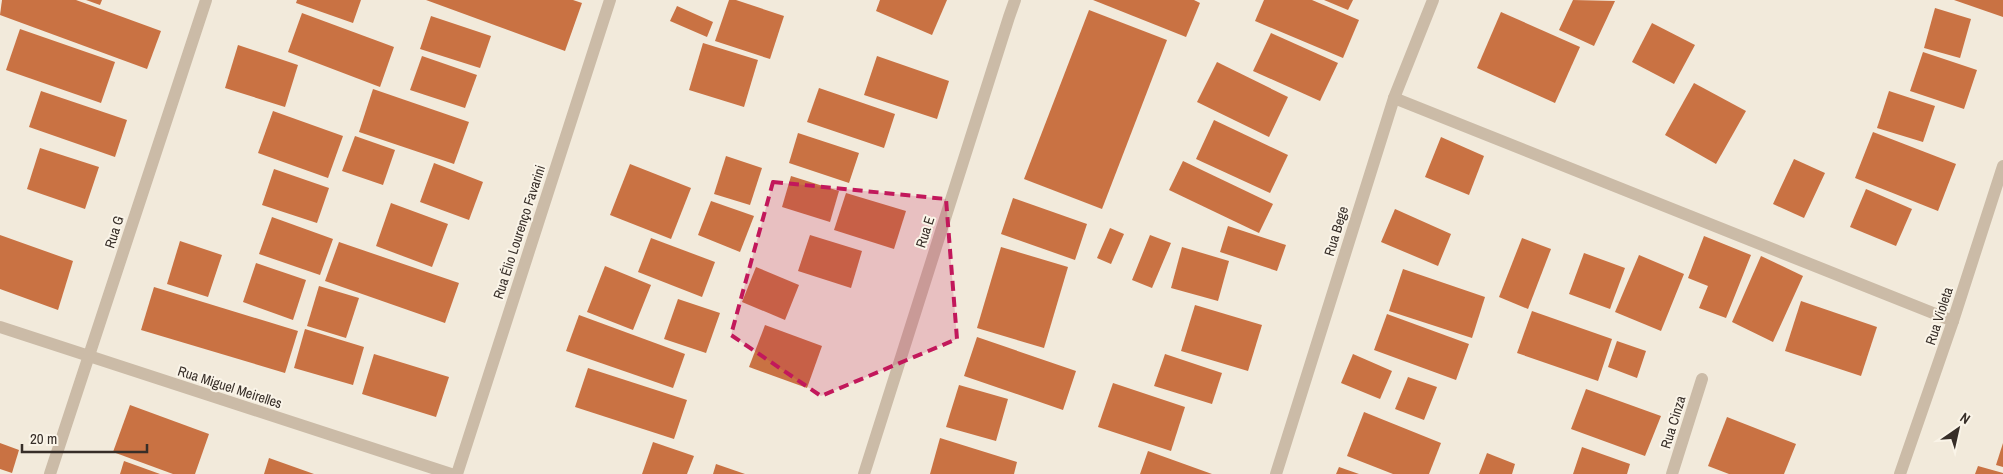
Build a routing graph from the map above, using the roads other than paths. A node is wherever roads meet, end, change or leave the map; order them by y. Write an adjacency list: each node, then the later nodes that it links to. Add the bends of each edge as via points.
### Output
1 (206, 0): 9 (street, Rua G)
2 (610, 0): 13 (street, Rua Élio Lourenço Favarini)
3 (1015, 0): 14 (street, Rua E)
4 (1434, 0): 5 (street, Rua Bege)
5 (1394, 98): 7 (street); 15 (street, Rua Bege)
6 (2003, 166): 7 (street, Rua Violeta)
7 (1953, 321): 17 (street, Rua Violeta)
8 (0, 328): 9 (street, Rua Miguel Meirelles)
9 (88, 358): 11 (street, Rua G); 12 (street, Rua Miguel Meirelles)
10 (1702, 379): 16 (street, Rua Cinza)
11 (50, 474)
12 (451, 474)
13 (457, 474)
14 (864, 474)
15 (1276, 474)
16 (1672, 474)
17 (1900, 474)

